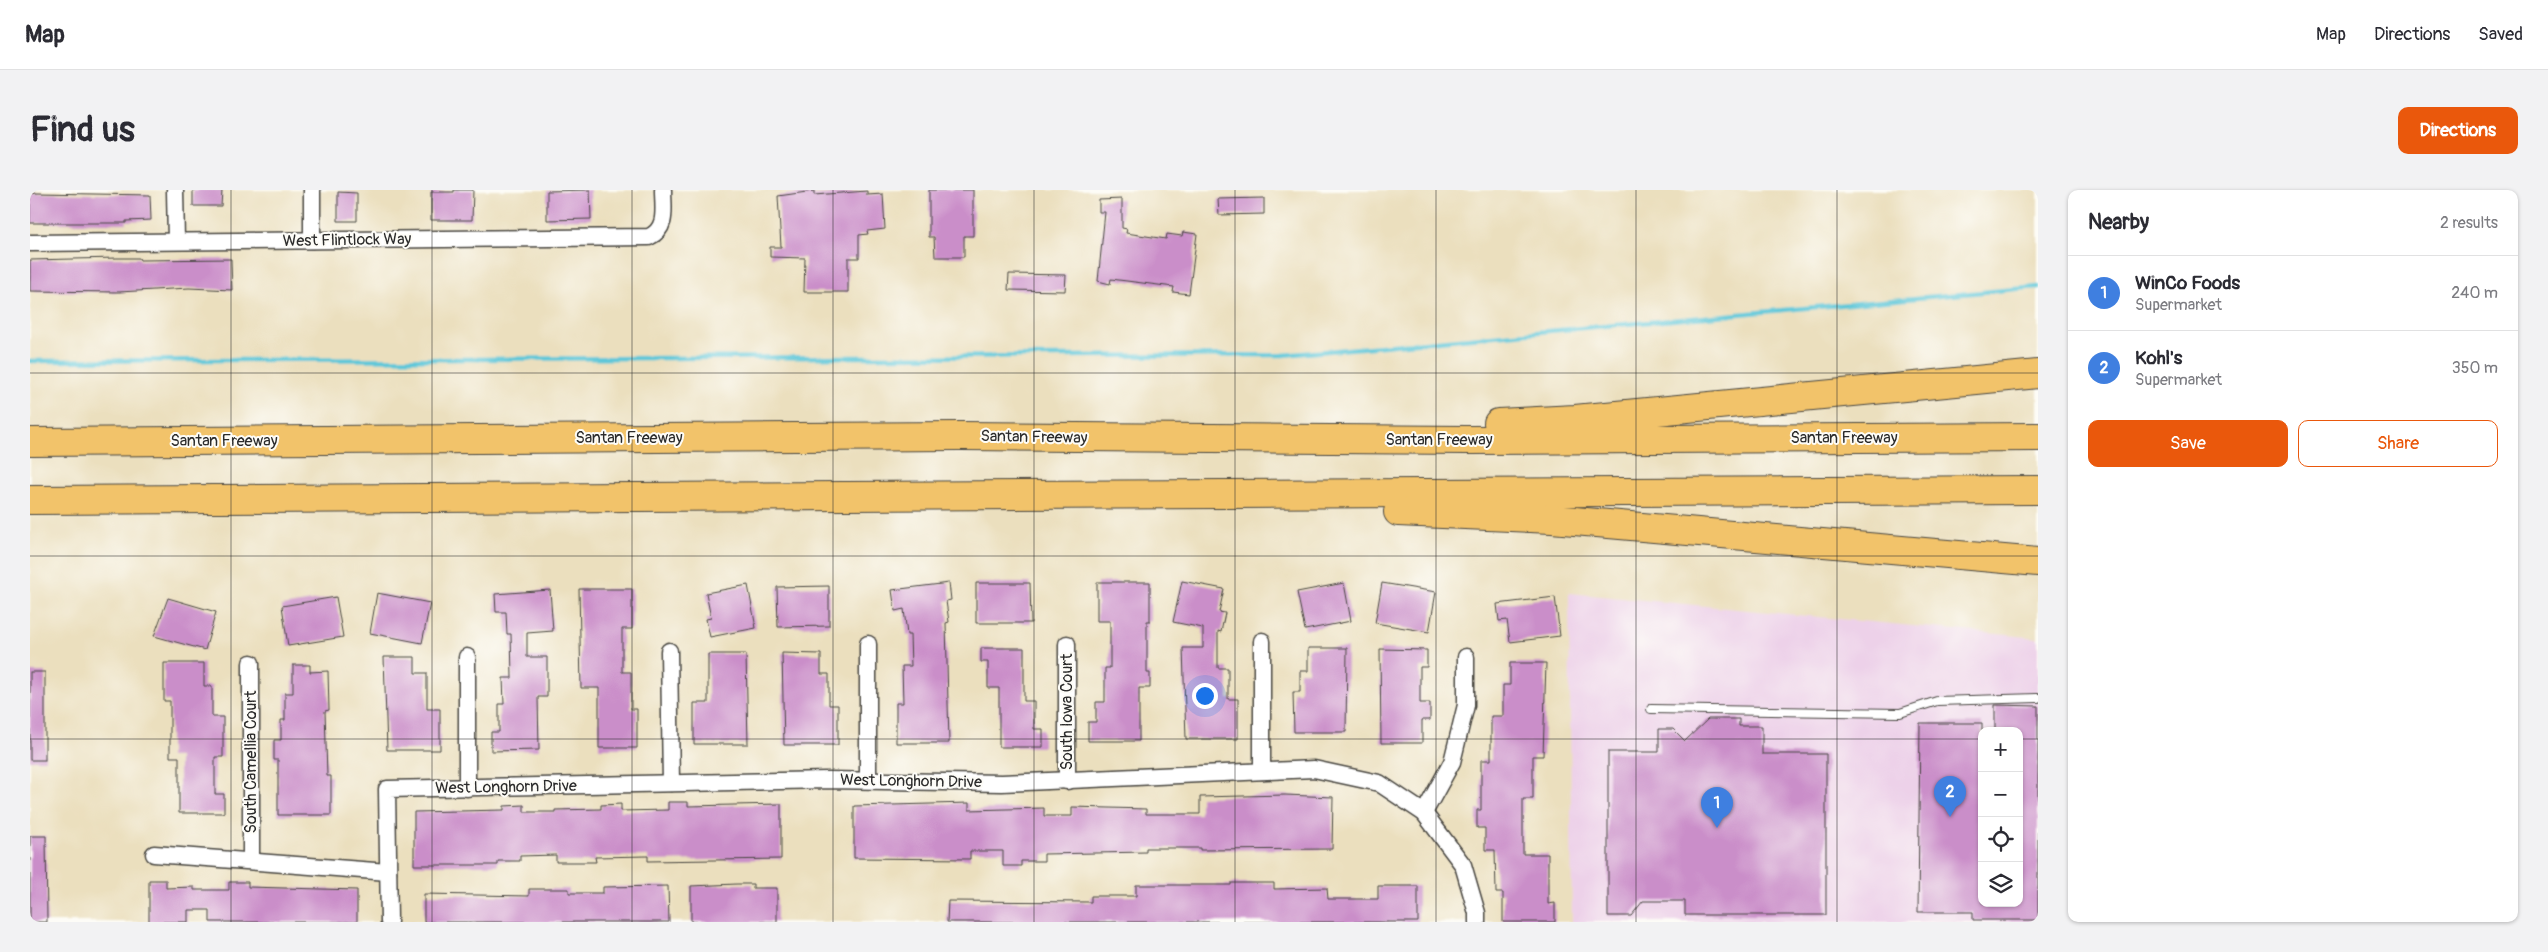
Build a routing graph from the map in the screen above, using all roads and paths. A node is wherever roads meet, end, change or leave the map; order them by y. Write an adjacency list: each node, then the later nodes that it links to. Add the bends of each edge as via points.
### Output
1 (175, 190): 5 (street)
2 (312, 190): 4 (street)
3 (663, 190): 4 (street, West Flintlock Way, via 663,223 649,237)
4 (312, 240): 5 (street, West Flintlock Way)
5 (176, 241): 6 (street, West Flintlock Way)
6 (30, 243)
7 (2038, 374): 10 (highway, via 1575,418)
8 (30, 428): 11 (highway)
9 (2038, 437): 10 (highway, Santan Freeway)
10 (1285, 439): 11 (highway, Santan Freeway, via 960,436)
11 (298, 441): 12 (highway, Santan Freeway)
12 (30, 442)
13 (2038, 490): 14 (highway)
14 (1225, 496): 16 (highway); 18 (highway, via 1316,508 1552,519)
15 (30, 500): 16 (highway)
16 (190, 500): 17 (highway)
17 (30, 513)
18 (2038, 562)
19 (1262, 641): 28 (street)
20 (868, 644): 29 (street)
21 (1067, 644): 30 (street, South Iowa Court)
22 (669, 651): 31 (street)
23 (467, 656): 32 (street)
24 (1466, 656): 33 (street, via 1466,705 1452,762)
25 (251, 663): 35 (street, South Camellia Court)
26 (2038, 698): 27 (lane, via 1936,701 1900,713)
27 (1652, 709)
28 (1262, 771): 30 (street, West Longhorn Drive); 33 (street, West Longhorn Drive, via 1314,769 1379,783)
29 (868, 780): 30 (street, West Longhorn Drive); 31 (street, West Longhorn Drive)
30 (1067, 781)
31 (671, 783): 32 (street, West Longhorn Drive)
32 (467, 788): 36 (street, West Longhorn Drive, via 387,789)
33 (1424, 812): 38 (street, via 1463,865)
34 (154, 854): 35 (street)
35 (251, 860): 36 (street)
36 (388, 872): 37 (street)
37 (389, 922)
38 (1477, 922)

